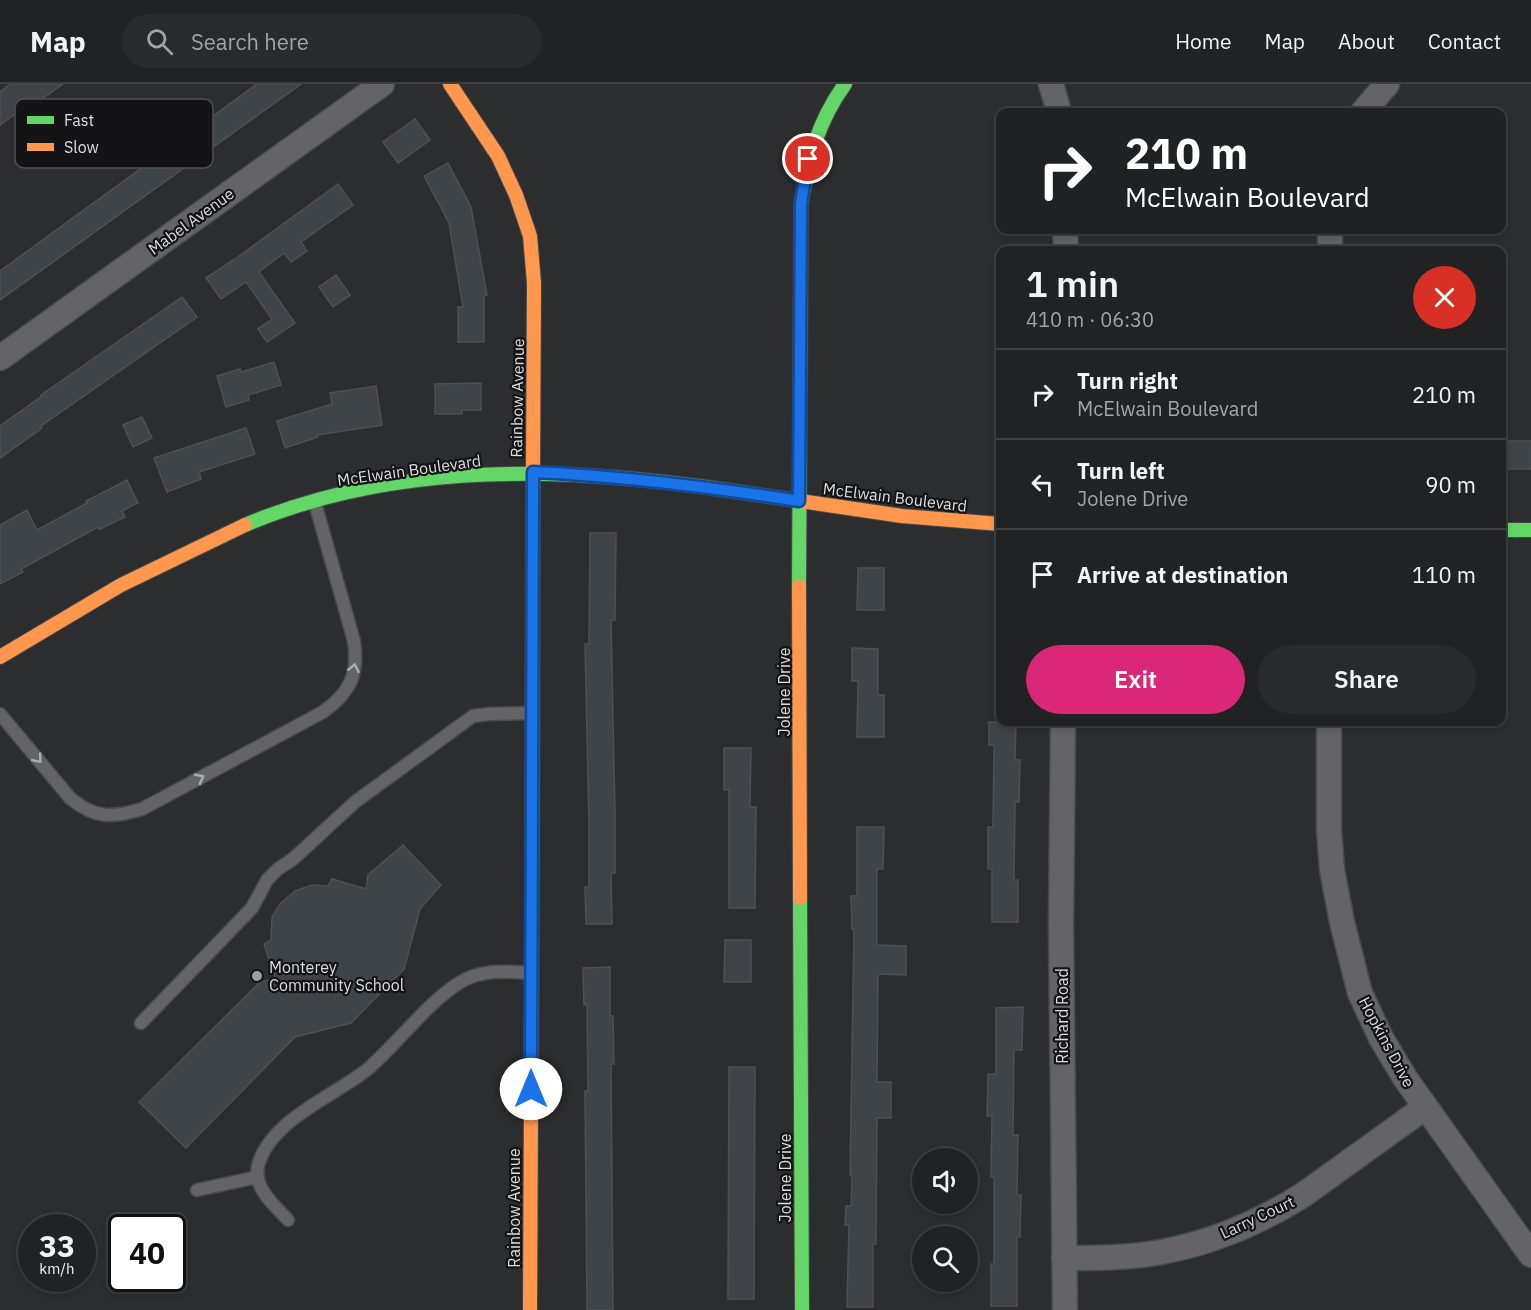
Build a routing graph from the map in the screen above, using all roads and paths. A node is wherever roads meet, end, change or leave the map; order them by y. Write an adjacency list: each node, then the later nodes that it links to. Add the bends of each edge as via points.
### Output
1 (382, 84): 8 (street, Mabel Avenue)
2 (450, 84): 9 (street, Rainbow Avenue, via 499,156 530,238 534,283)
3 (845, 84): 10 (street, Jolene Drive, via 823,117 808,159 801,204)
4 (1051, 84): 6 (street)
5 (1387, 84): 7 (street)
6 (1058, 108)
7 (1366, 108)
8 (0, 358)
9 (533, 472): 10 (street, McElwain Boulevard, via 672,482); 11 (street, McElwain Boulevard, via 436,480); 17 (street, Rainbow Avenue)
10 (799, 501): 12 (street, McElwain Boulevard, via 948,522); 29 (street, Jolene Drive)
11 (314, 502): 15 (street, McElwain Boulevard, via 245,525 138,575); 16 (lane, one-way to 11, via 70,798 83,809 115,816 142,809 323,712 344,694 356,656)
12 (996, 524)
13 (1506, 530): 14 (street)
14 (1531, 530)
15 (0, 657)
16 (0, 714)
17 (532, 714): 20 (street, Rainbow Avenue); 21 (lane, via 473,716 355,802 273,875 252,908)
18 (1063, 726): 27 (street, Richard Road)
19 (1329, 726): 22 (street, Hopkins Drive, via 1331,860 1350,956 1360,993 1381,1038)
20 (531, 973): 23 (lane, via 480,973 442,995 368,1069 319,1100 278,1134 258,1167); 28 (street, Rainbow Avenue)
21 (141, 1023)
22 (1424, 1108): 26 (street, Hopkins Drive); 27 (street, Larry Court, via 1303,1195 1237,1229 1161,1252)
23 (258, 1177): 24 (lane); 25 (lane, via 265,1194)
24 (196, 1190)
25 (288, 1220)
26 (1531, 1255)
27 (1064, 1258): 30 (street, Richard Road)
28 (530, 1310)
29 (802, 1310)
30 (1065, 1310)

